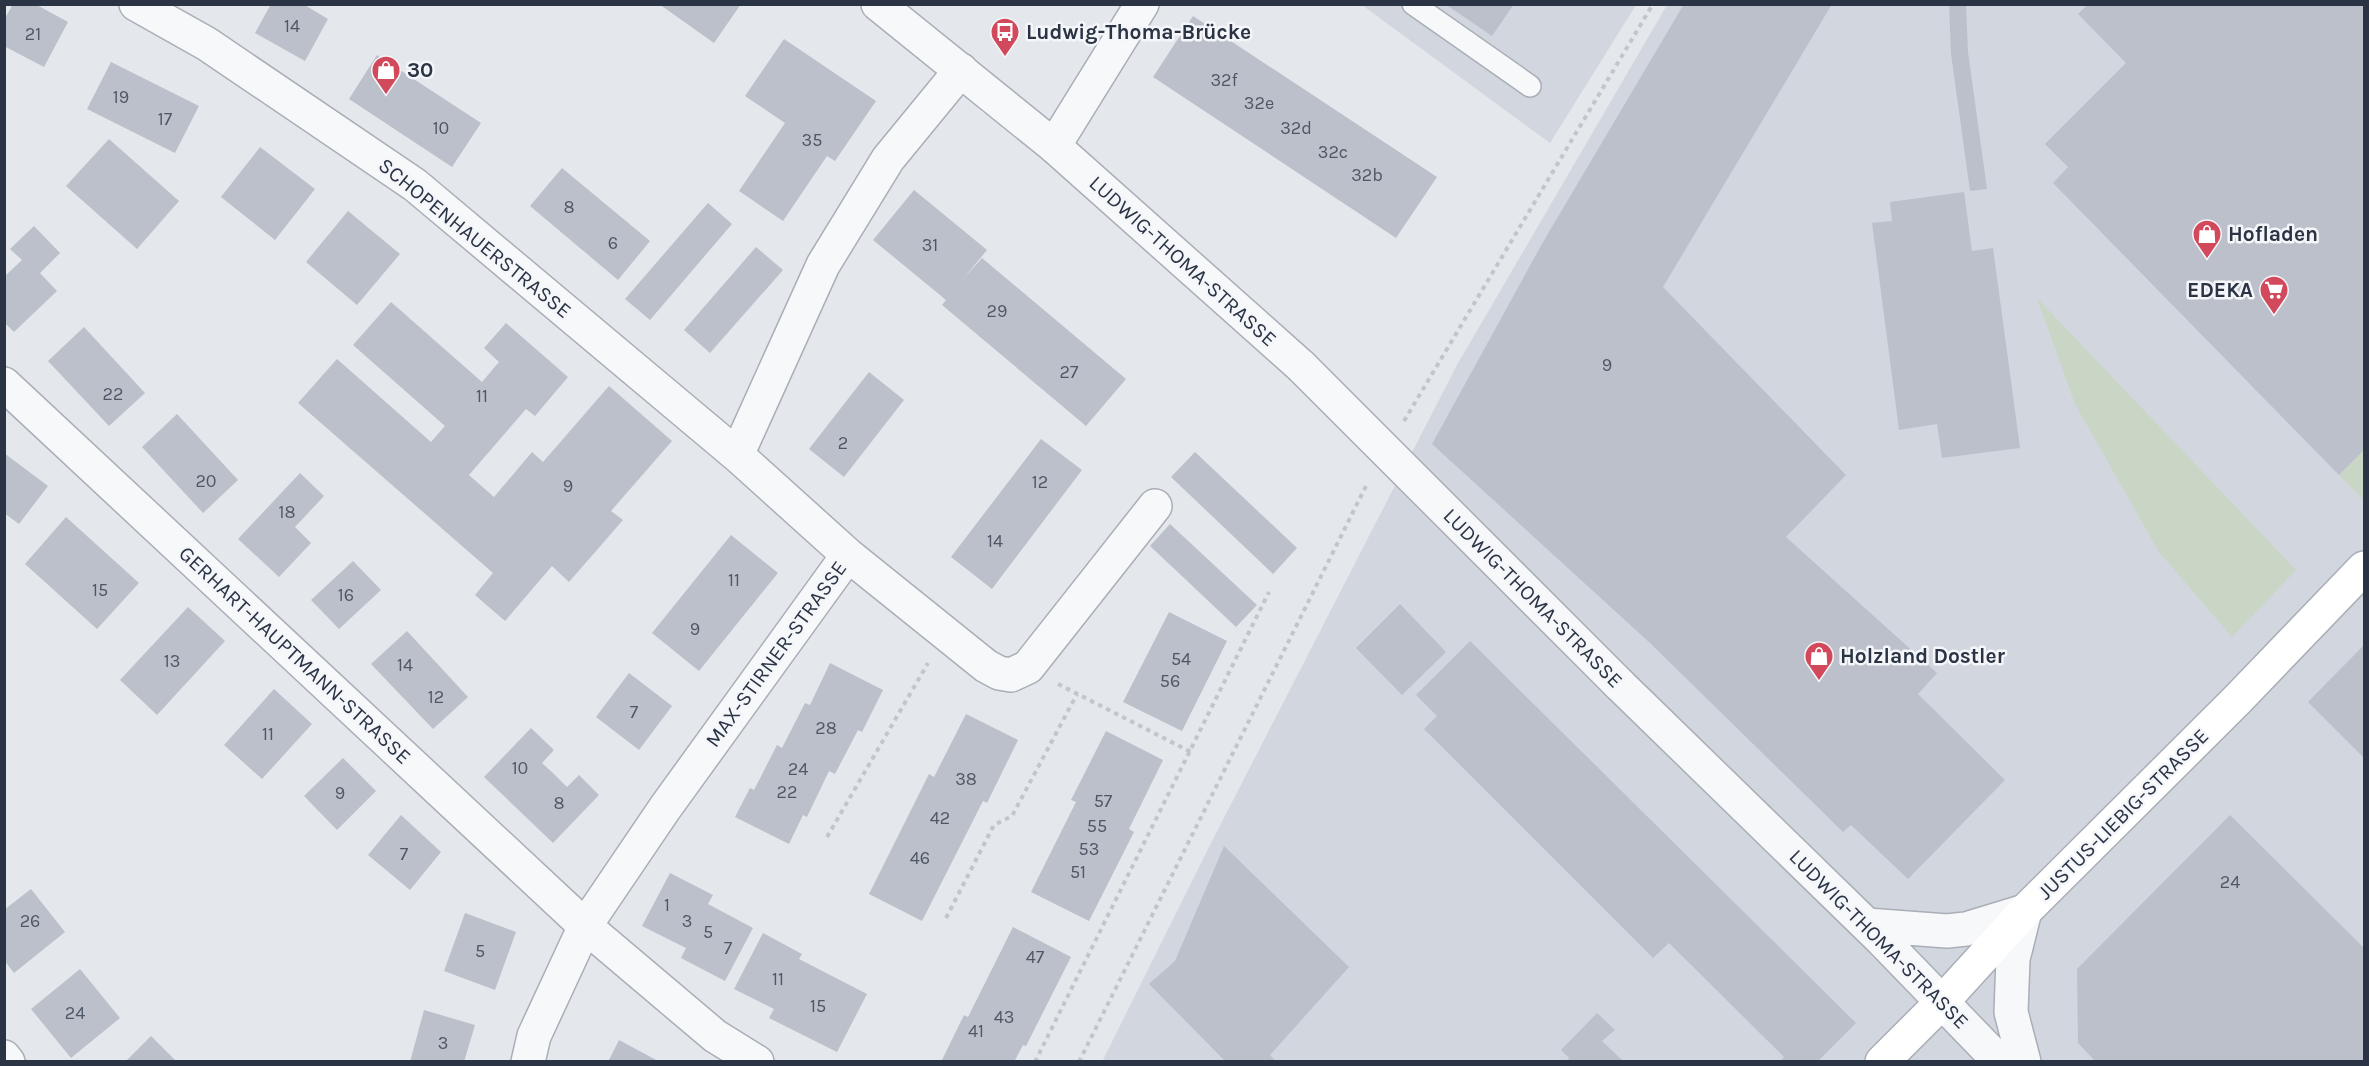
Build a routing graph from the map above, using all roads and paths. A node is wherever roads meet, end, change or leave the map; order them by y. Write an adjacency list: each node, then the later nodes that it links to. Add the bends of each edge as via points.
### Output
1 (136, 4): 11 (street, SCHOPENHAUERSTRASSE, via 207,44 416,185)
2 (878, 4): 6 (street, LUDWIG-THOMA-STRASSE)
3 (1142, 4): 8 (street)
4 (1413, 4): 7 (lane)
5 (1653, 4): 10 (path)
6 (961, 70): 8 (street, LUDWIG-THOMA-STRASSE); 11 (street, via 888,159 823,265)
7 (1530, 86)
8 (1054, 146): 24 (street, LUDWIG-THOMA-STRASSE, bridge, via 1301,366)
9 (4, 384): 25 (street, GERHART-HAUPTMANN-STRASSE)
10 (1401, 425)
11 (737, 455): 14 (street, SCHOPENHAUERSTRASSE)
12 (1373, 473): 32 (path)
13 (1155, 506): 18 (street)
14 (848, 555): 17 (street, MAX-STIRNER-STRASSE); 25 (street, MAX-STIRNER-STRASSE)
15 (2364, 568): 22 (main road, JUSTUS-LIEBIG-STRASSE)
16 (1269, 592): 20 (path)
17 (945, 634): 18 (street, MAX-STIRNER-STRASSE, via 999,673 1011,675); 21 (path)
18 (1028, 667): 19 (path)
19 (1077, 694): 20 (path); 23 (path, via 1012,816 994,825)
20 (1191, 752): 31 (path)
21 (827, 837)
22 (2025, 912): 24 (street, via 1947,931); 26 (main road, JUSTUS-LIEBIG-STRASSE); 35 (street, via 2013,959 2011,1012)
23 (945, 918)
24 (1867, 925): 26 (street, LUDWIG-THOMA-STRASSE)
25 (585, 926): 29 (street, MAX-STIRNER-STRASSE, via 534,1036); 30 (street, GERHART-HAUPTMANN-STRASSE, via 715,1036)
26 (1943, 1001): 33 (main road, JUSTUS-LIEBIG-STRASSE); 34 (street, LUDWIG-THOMA-STRASSE)
27 (4, 1057): 28 (street)
28 (8, 1062)
29 (528, 1062)
30 (757, 1062)
31 (1035, 1062)
32 (1079, 1062)
33 (1882, 1062)
34 (2000, 1062)
35 (2024, 1062)

